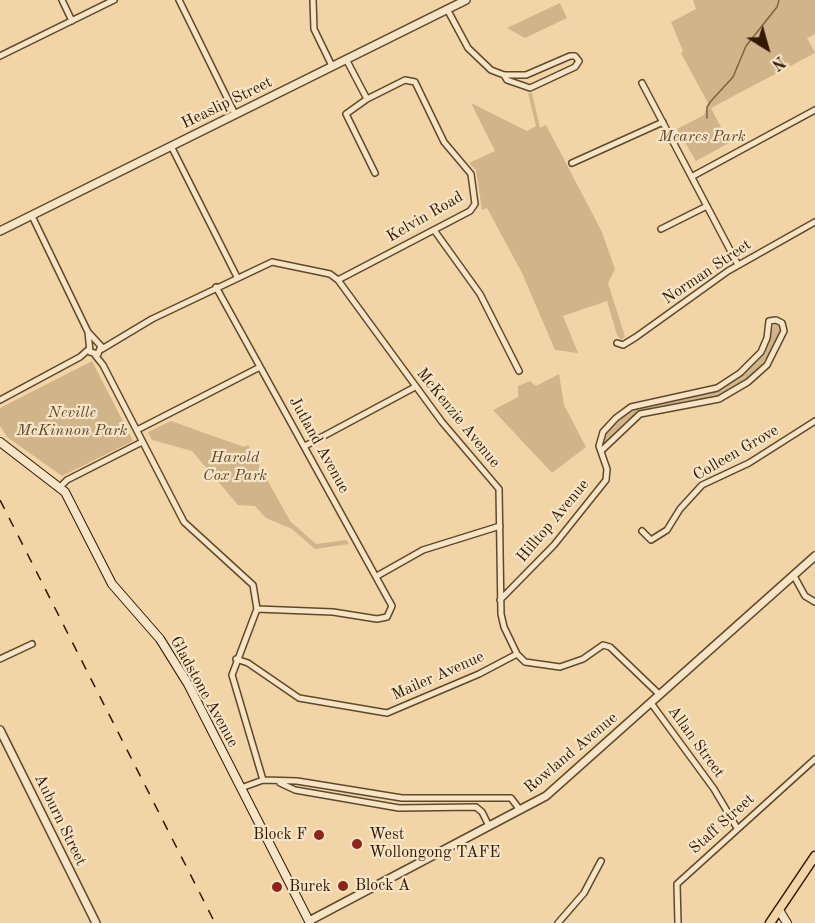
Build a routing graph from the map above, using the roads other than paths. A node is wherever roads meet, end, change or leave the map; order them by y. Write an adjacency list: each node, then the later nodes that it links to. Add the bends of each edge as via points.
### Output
1 (62, 0): 7 (street)
2 (114, 0): 7 (street)
3 (179, 0): 15 (street)
4 (313, 0): 10 (street, via 314,29)
5 (466, 0): 6 (street, Heaslip Street)
6 (447, 9): 9 (street, Heaslip Street); 11 (street, via 468,48 491,70)
7 (72, 21): 8 (street)
8 (0, 56)
9 (346, 59): 10 (street, Heaslip Street); 13 (street)
10 (332, 66): 15 (street, Heaslip Street)
11 (504, 75): 11 (street, via 533,74 570,56 579,61 530,88 507,80)
12 (642, 83): 16 (street)
13 (367, 99): 19 (street, via 346,114); 25 (street, Kelvin Road, via 405,80 415,82 444,142 471,174 475,204)
14 (815, 110): 20 (street)
15 (235, 114): 17 (street, Heaslip Street)
16 (663, 122): 18 (street); 20 (street)
17 (171, 146): 22 (street, Heaslip Street); 28 (street)
18 (572, 163)
19 (375, 173)
20 (693, 176): 21 (street)
21 (707, 206): 24 (street); 27 (street)
22 (32, 216): 26 (street, Heaslip Street); 32 (street)
23 (815, 222): 27 (street, Norman Street)
24 (661, 229)
25 (434, 230): 29 (street, Kelvin Road); 34 (street, via 480,294)
26 (0, 231)
27 (738, 265): 31 (street, Norman Street, via 636,337 623,345)
28 (237, 277): 29 (street, via 272,262 330,274); 30 (street)
29 (338, 280): 35 (street, McKenzie Avenue)
30 (216, 287): 32 (street); 33 (street, Jutland Avenue)
31 (617, 343)
32 (96, 349): 36 (street); 38 (street)
33 (260, 368): 38 (street); 41 (street, Jutland Avenue)
34 (519, 371)
35 (414, 387): 41 (street); 44 (street, McKenzie Avenue, via 499,489)
36 (0, 400)
37 (815, 422): 46 (street, Colleen Grove, via 749,463 702,485 667,530)
38 (137, 430): 40 (street)
39 (0, 442): 43 (main road, Gladstone Avenue)
40 (142, 442): 43 (street); 53 (street, via 184,522 253,585)
41 (305, 446): 49 (street, Jutland Avenue)
42 (601, 451): 42 (street, via 603,432 631,407 717,388 761,352 770,321 782,323 784,331 767,364 748,382 719,399 640,414); 51 (street, Hilltop Avenue, via 606,480 554,546)
43 (60, 487): 64 (main road, Gladstone Avenue, via 112,584 156,633 188,684)
44 (500, 526): 49 (street, via 423,550); 51 (street, McKenzie Avenue)
45 (642, 531): 46 (street)
46 (651, 540): 47 (street)
47 (654, 547)
48 (815, 556): 50 (street, Rowland Avenue)
49 (377, 576): 53 (street, Jutland Avenue, via 392,606 387,617)
50 (794, 576): 52 (street, via 805,596); 58 (street, Rowland Avenue)
51 (500, 600): 55 (street, McKenzie Avenue, via 504,627)
52 (815, 602)
53 (257, 609): 57 (street)
54 (32, 644): 56 (street)
55 (517, 654): 57 (street, Mailer Avenue, via 387,713 299,698); 58 (street, via 525,662 560,667 583,659 603,645 610,647)
56 (0, 659)
57 (236, 659): 62 (street, via 232,675)
58 (660, 695): 59 (street, Rowland Avenue)
59 (651, 703): 65 (street, Rowland Avenue, via 551,792); 67 (street, Allan Street, via 714,789)
60 (0, 730): 72 (street, Auburn Street)
61 (815, 759): 67 (street, Staff Street)
62 (263, 780): 63 (street); 64 (street)
63 (279, 782): 65 (street, via 297,781 402,798 511,798); 66 (street, via 295,790 399,808 476,807)
64 (241, 789): 71 (main road, Gladstone Avenue)
65 (520, 810): 66 (street, Rowland Avenue)
66 (489, 826): 71 (street, Rowland Avenue)
67 (737, 828): 74 (street, Staff Street, via 677,884)
68 (815, 856): 70 (main road)
69 (601, 861): 73 (street, via 584,893)
70 (779, 910): 75 (main road); 76 (main road)
71 (309, 922)
72 (96, 923)
73 (558, 923)
74 (678, 923)
75 (770, 923)
76 (787, 923)

